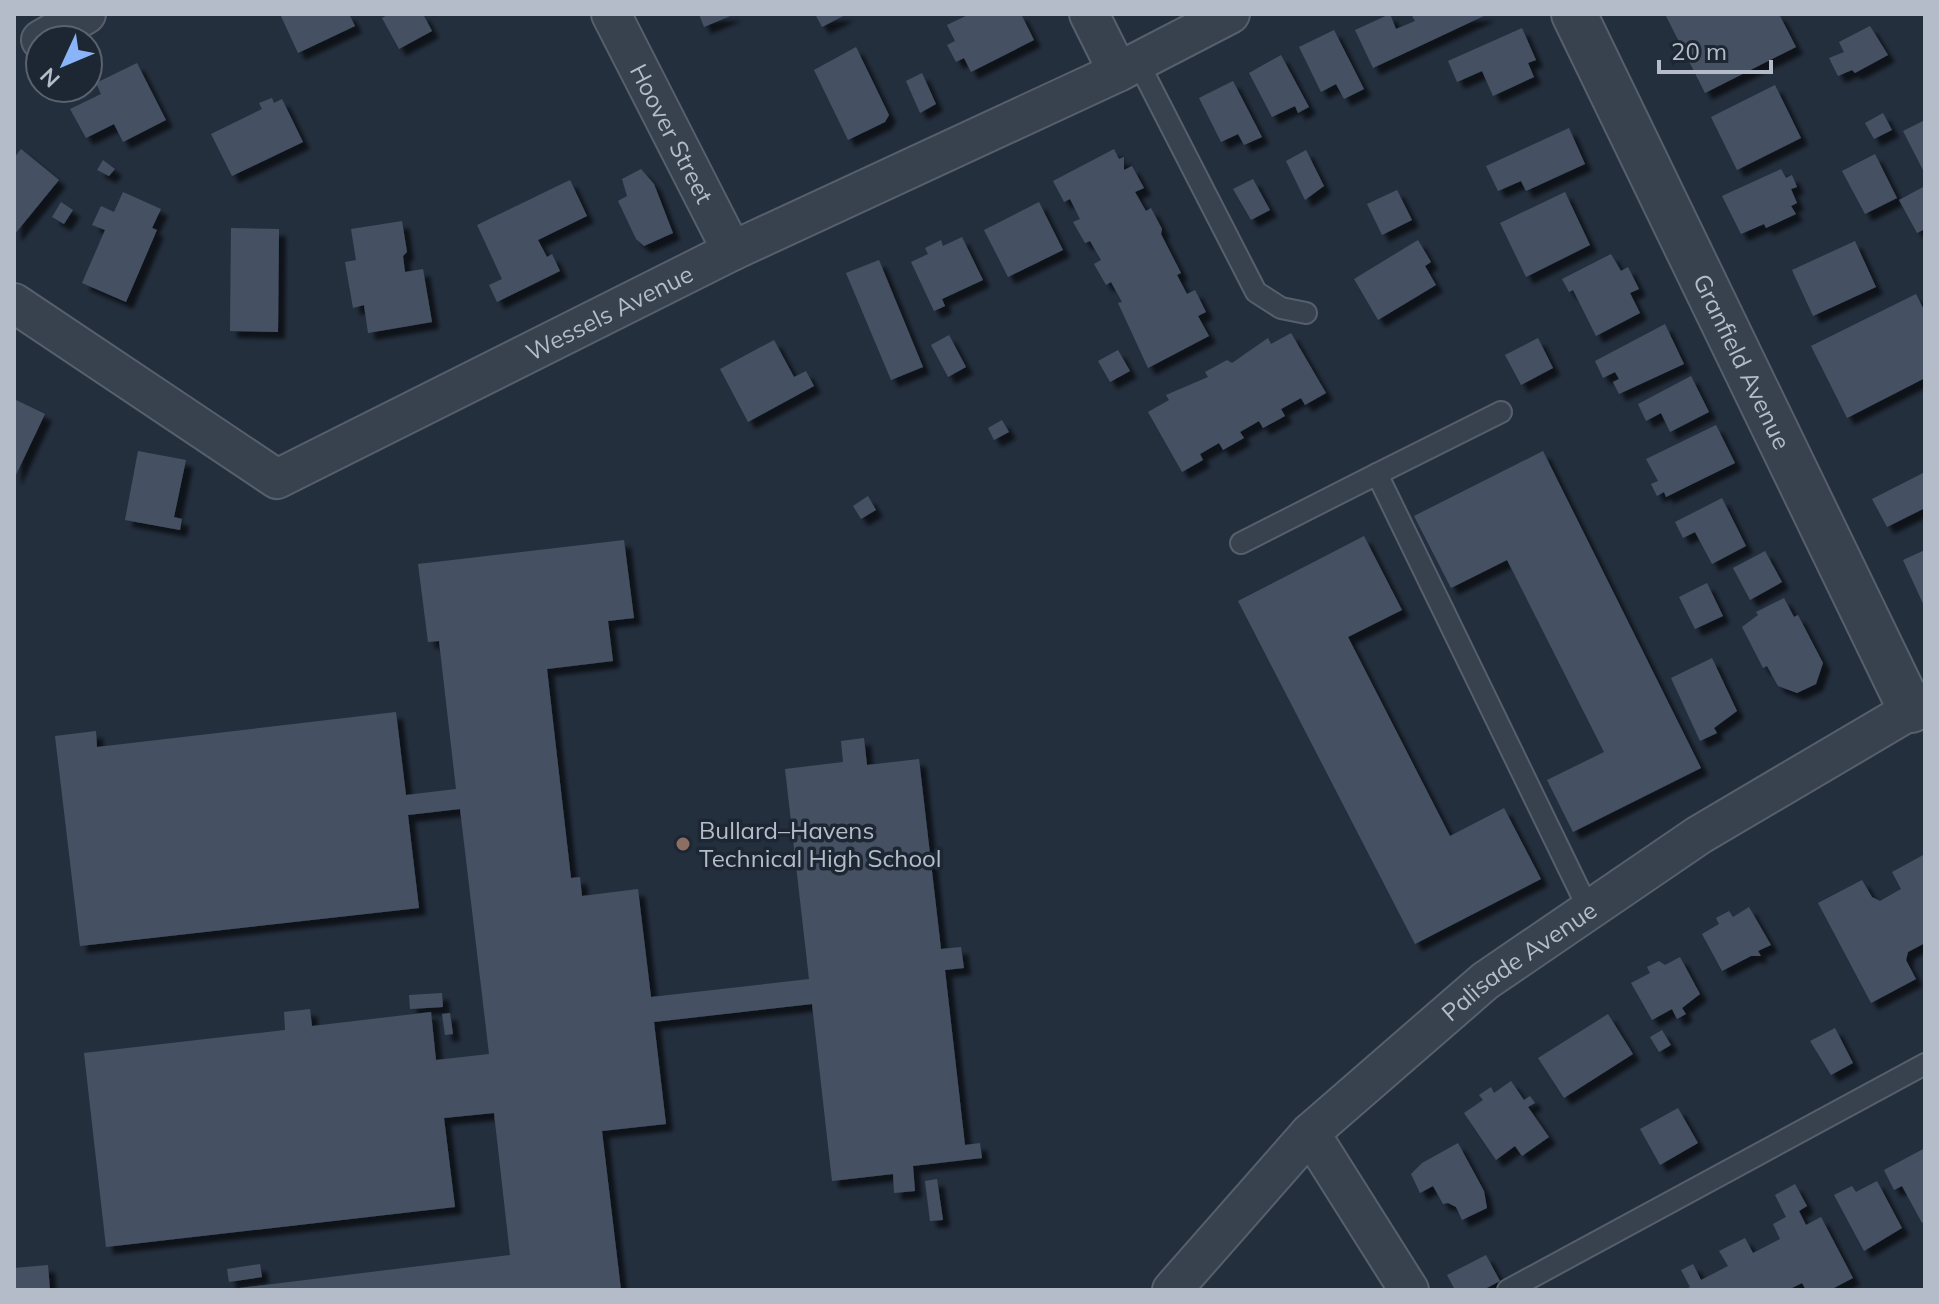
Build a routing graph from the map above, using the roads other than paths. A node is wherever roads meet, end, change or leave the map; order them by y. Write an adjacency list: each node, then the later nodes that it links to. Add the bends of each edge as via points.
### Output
1 (86, 14): 6 (street)
2 (611, 14): 8 (street, Hoover Street)
3 (1089, 14): 7 (street)
4 (1230, 14): 7 (street, Wessels Avenue)
5 (1574, 14): 14 (street, Granfield Avenue)
6 (68, 24)
7 (1128, 67): 8 (street, Wessels Avenue); 10 (lane, via 1256,292 1281,308)
8 (732, 251): 9 (street, Wessels Avenue, via 277,479)
9 (14, 303)
10 (1306, 313)
11 (1501, 412): 12 (lane)
12 (1377, 474): 13 (lane); 15 (lane)
13 (1241, 543)
14 (1918, 707): 15 (street, Palisade Avenue, via 1699,835)
15 (1588, 908): 17 (street, Palisade Avenue, via 1485,981)
16 (1925, 1064): 20 (lane)
17 (1310, 1133): 18 (street, Palisade Avenue); 19 (street)
18 (1172, 1290)
19 (1409, 1290)
20 (1508, 1290)

